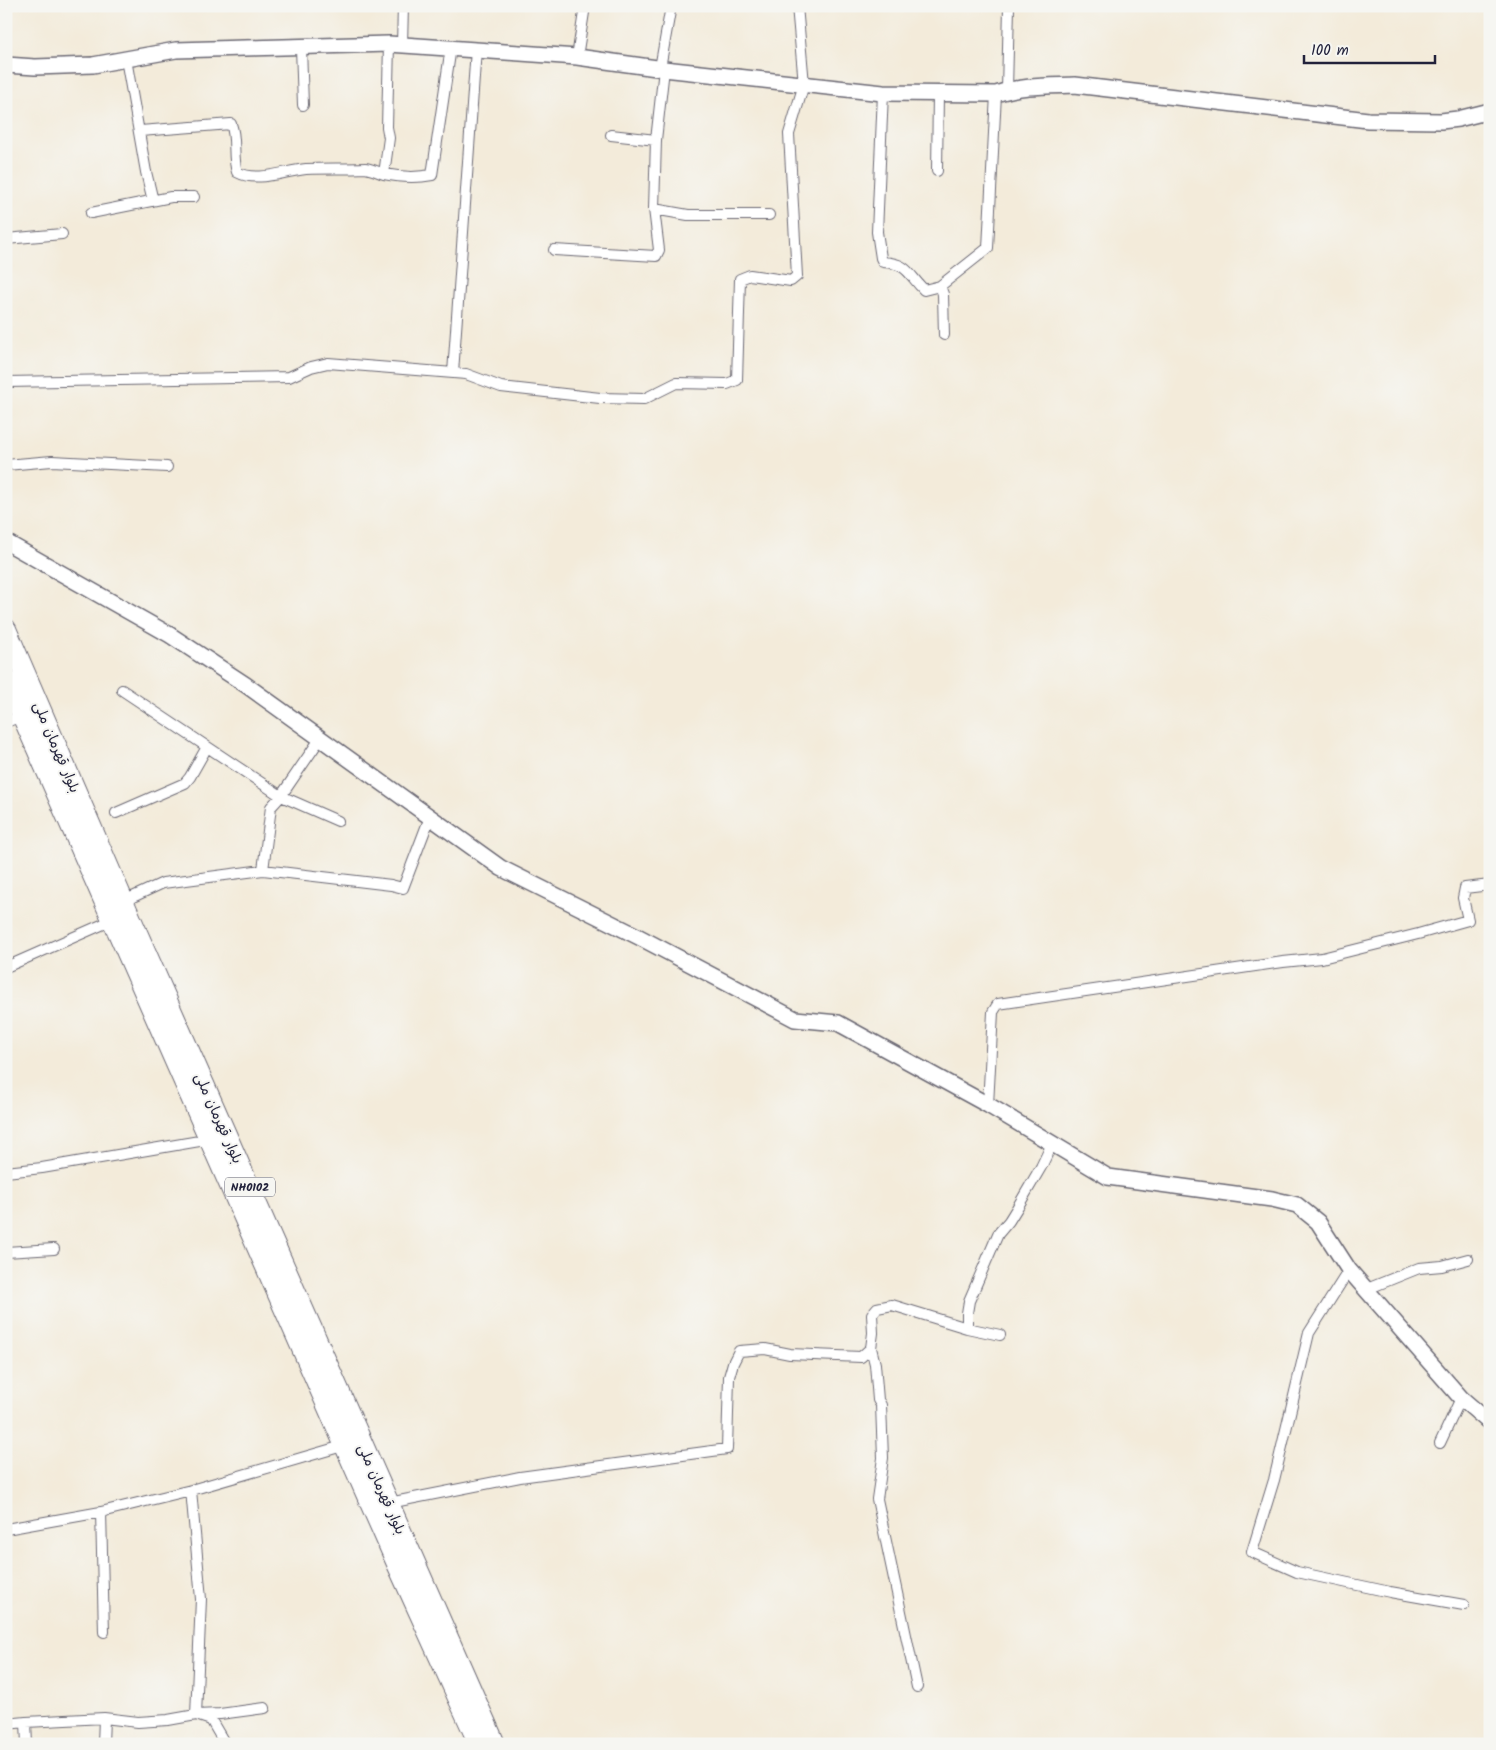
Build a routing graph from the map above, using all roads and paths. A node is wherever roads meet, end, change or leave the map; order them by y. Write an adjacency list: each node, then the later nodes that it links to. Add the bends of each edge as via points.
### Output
1 (403, 6): 6 (street)
2 (585, 6): 10 (street)
3 (671, 6): 13 (street)
4 (798, 6): 14 (street)
5 (1009, 6): 15 (street)
6 (395, 44): 7 (street); 8 (street); 24 (street)
7 (301, 47): 11 (street, via 176,50); 18 (street)
8 (451, 47): 9 (street); 24 (street, via 432,175)
9 (476, 49): 10 (street); 35 (street)
10 (577, 57): 13 (street)
11 (126, 59): 12 (street, via 93,65 36,67); 20 (street)
12 (6, 64)
13 (662, 68): 14 (street); 22 (street)
14 (804, 84): 16 (street); 35 (street, via 789,134 797,276 791,281 750,275 740,278 737,380 727,384 676,383 644,399 501,387 466,374)
15 (1002, 92): 17 (street); 19 (street, via 1075,85 1408,122 1458,119); 33 (street, via 988,248)
16 (883, 93): 17 (street); 33 (street, via 877,232 881,258 883,262 904,267 924,290)
17 (938, 94): 23 (street)
18 (302, 105)
19 (1490, 111)
20 (140, 131): 24 (street, via 231,124 235,165 237,172 244,176 306,169 365,168); 26 (street)
21 (611, 135): 22 (street)
22 (656, 140): 27 (street)
23 (936, 171)
24 (384, 174)
25 (194, 197): 26 (street)
26 (153, 201): 28 (street)
27 (654, 209): 29 (street, via 688,215); 32 (street, via 659,250 656,256)
28 (91, 213)
29 (769, 215)
30 (62, 234): 31 (street)
31 (6, 239)
32 (554, 250)
33 (940, 286): 34 (street)
34 (944, 335)
35 (453, 373): 36 (street, via 328,363 289,377)
36 (6, 382)
37 (6, 465): 38 (street, via 52,461)
38 (167, 466)
39 (6, 542): 44 (street, via 170,635)
40 (6, 629): 52 (highway, بلوار قهرمان ملی / NH0102)
41 (6, 679): 43 (highway, بلوار قهرمان ملی / NH0102)
42 (122, 690): 45 (street)
43 (15, 719): 52 (highway, بلوار قهرمان ملی / NH0102, via 77,841)
44 (320, 739): 46 (street); 48 (street)
45 (207, 747): 46 (street); 47 (street, via 185,783)
46 (281, 796): 49 (street); 50 (street, via 271,807)
47 (116, 813)
48 (430, 817): 50 (street, via 403,888); 54 (street, via 501,868 795,1019 838,1023)
49 (338, 822)
50 (263, 870): 52 (street, via 163,883)
51 (1490, 885): 54 (street, via 1465,888 1463,898 1468,920 1322,958 998,1004 993,1012)
52 (122, 911): 53 (street); 55 (highway, بلوار قهرمان ملی / NH0102)
53 (6, 967)
54 (988, 1105): 56 (street)
55 (219, 1136): 57 (street); 69 (highway, بلوار قهرمان ملی / NH0102); 71 (highway, بلوار قهرمان ملی / NH0102)
56 (1052, 1144): 61 (street, via 1108,1177 1272,1199 1297,1206 1318,1222); 63 (street, via 1042,1167 998,1234 969,1301)
57 (6, 1172)
58 (54, 1249): 59 (street)
59 (6, 1252)
60 (1468, 1259): 62 (street, via 1419,1268)
61 (1349, 1270): 62 (street); 74 (street, via 1309,1333 1274,1480 1252,1552 1297,1572)
62 (1367, 1290): 66 (street)
63 (967, 1328): 64 (street); 65 (street, via 892,1305 877,1308 872,1314)
64 (1000, 1335)
65 (871, 1348): 71 (street, via 860,1357 790,1354 765,1349 740,1351 729,1377 728,1449 520,1477); 76 (street, via 881,1405 883,1458 877,1499)
66 (1461, 1398): 67 (street); 68 (street)
67 (1490, 1423)
68 (1440, 1443)
69 (346, 1445): 70 (street); 85 (highway, بلوار قهرمان ملی / NH0102)
70 (191, 1490): 72 (street); 78 (street, via 201,1599)
71 (389, 1503): 86 (highway, بلوار قهرمان ملی / NH0102)
72 (101, 1512): 73 (street); 75 (street)
73 (6, 1529)
74 (1464, 1606)
75 (104, 1632)
76 (917, 1688)
77 (265, 1708): 78 (street)
78 (196, 1715): 79 (street, via 138,1722); 84 (street, via 211,1720)
79 (104, 1718): 80 (street); 83 (street)
80 (26, 1722): 81 (street); 82 (street)
81 (6, 1724)
82 (27, 1744)
83 (104, 1744)
84 (225, 1744)
85 (479, 1744)
86 (495, 1744)

